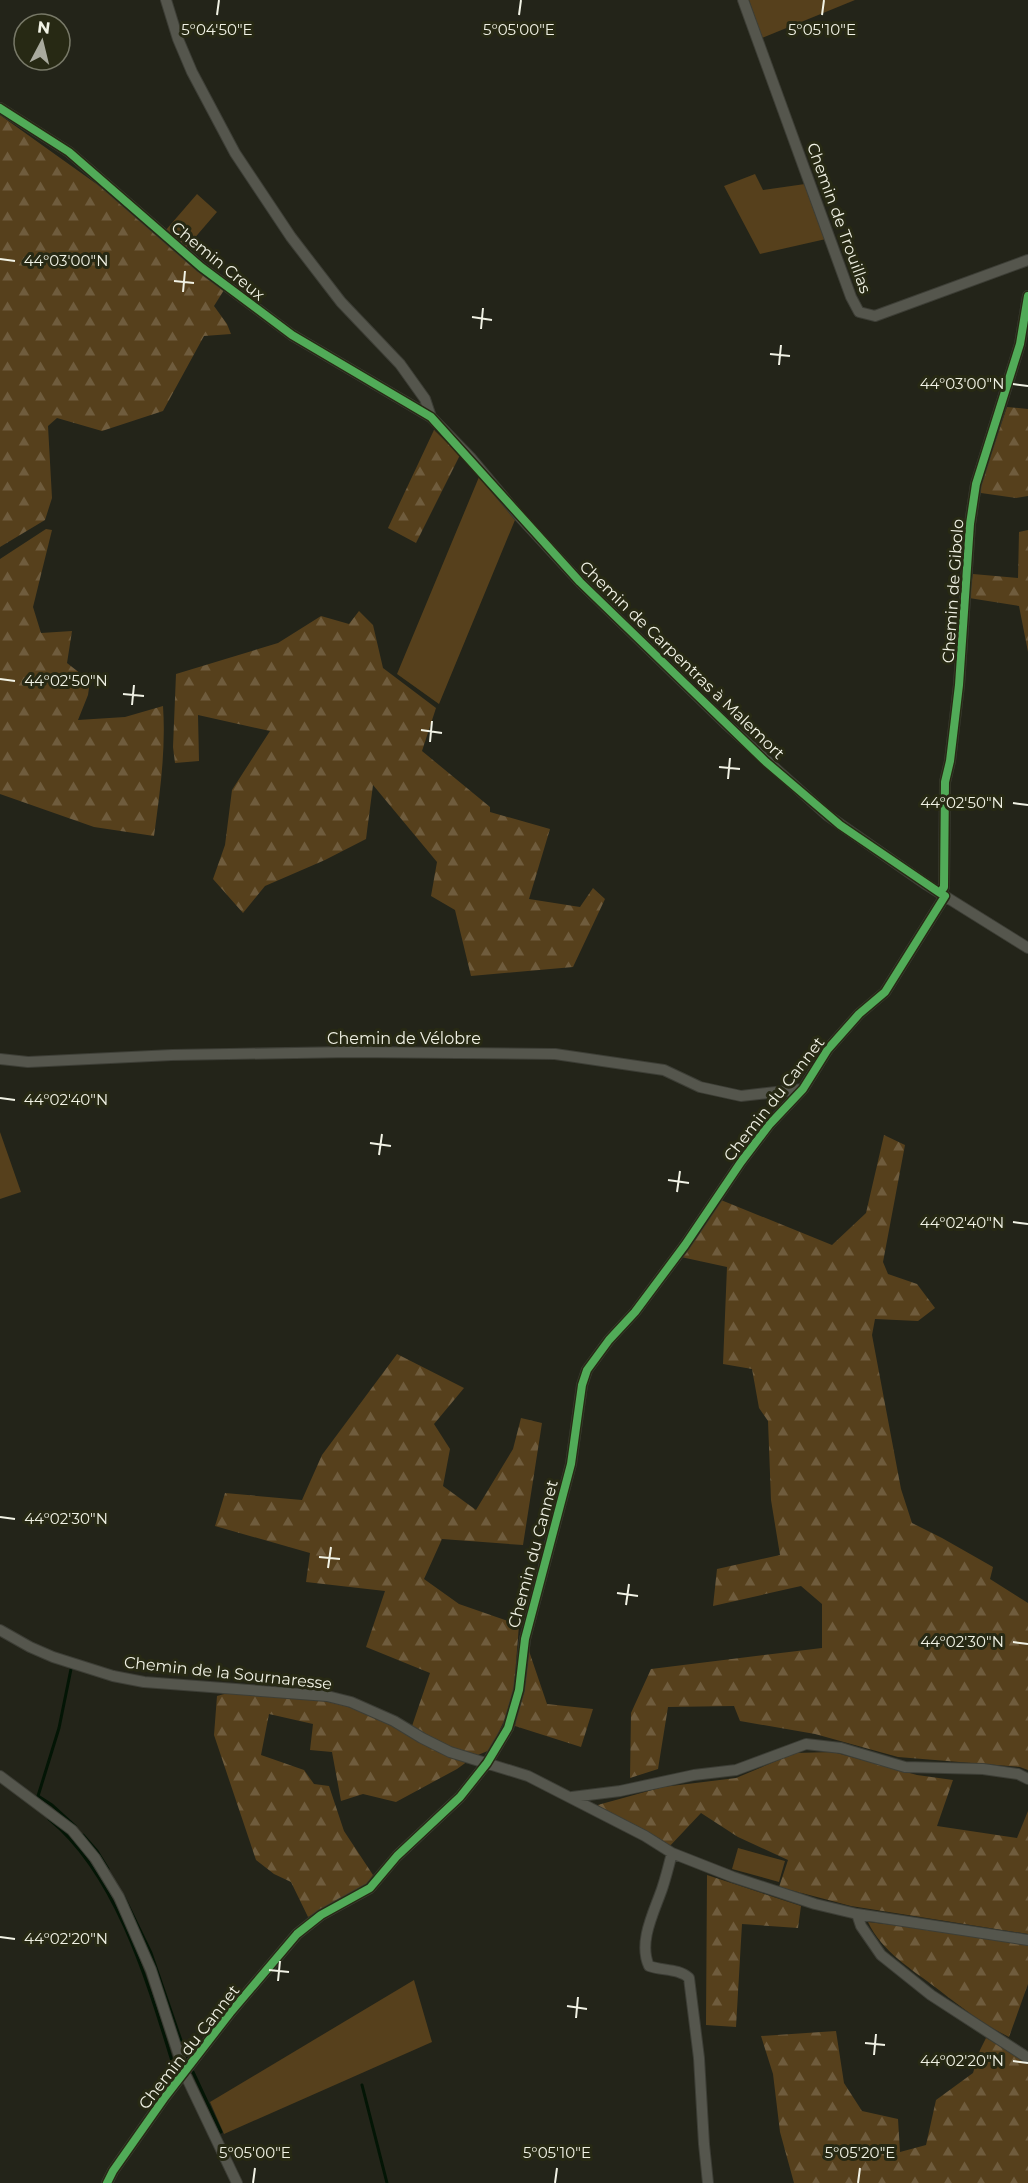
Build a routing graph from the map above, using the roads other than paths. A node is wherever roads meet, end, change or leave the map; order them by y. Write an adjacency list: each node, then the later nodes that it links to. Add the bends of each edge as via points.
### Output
1 (166, 0): 6 (street, Chemin de Carpentras à Malemort, via 192,72 250,177 341,302 400,364 425,399)
2 (742, 0): 4 (street, Chemin de Trouillas, via 859,312 875,316)
3 (0, 108): 6 (street, Chemin Creux, via 69,152 201,267 292,335)
4 (1028, 260)
5 (1028, 296): 7 (street, Chemin de Gibolo, via 1020,344 975,494 970,524 959,685 945,782)
6 (432, 417): 7 (street, Chemin de Carpentras à Malemort, via 580,582 766,762 840,825)
7 (942, 895): 8 (street, Chemin de Carpentras à Malemort); 10 (street, Chemin du Cannet, via 885,992 828,1049)
8 (1028, 948)
9 (0, 1059): 10 (street, Chemin de Vélobre, via 28,1062 339,1052 555,1054 664,1070 700,1087 741,1096)
10 (803, 1089): 12 (street, Chemin du Cannet, via 769,1125 678,1255 587,1370 571,1464 525,1639 519,1690 508,1728)
11 (0, 1630): 12 (street, Chemin de la Sournaresse, via 53,1657 112,1676 144,1682 327,1696 351,1702 450,1752)
12 (487, 1763): 15 (street, Chemin de la Sournaresse, via 528,1776); 20 (street, Chemin du Cannet, via 460,1797 397,1856 370,1888 321,1915 297,1934)
13 (0, 1776): 20 (street, via 72,1830 95,1858 137,1934)
14 (1028, 1779): 15 (street, via 983,1769 905,1767 841,1748 806,1744 736,1770)
15 (572, 1797): 16 (street, Chemin de la Sournaresse)
16 (672, 1852): 17 (street, Chemin de la Sournaresse, via 780,1893); 23 (street, via 651,1921 646,1959 649,1966 658,1970 683,1972 689,1978)
17 (857, 1914): 18 (street, Chemin de la Sournaresse); 19 (street, via 881,1954 931,1995)
18 (1028, 1940)
19 (1028, 2058)
20 (185, 2074): 21 (street, Chemin du Cannet); 22 (street)
21 (107, 2183)
22 (237, 2183)
23 (708, 2183)

